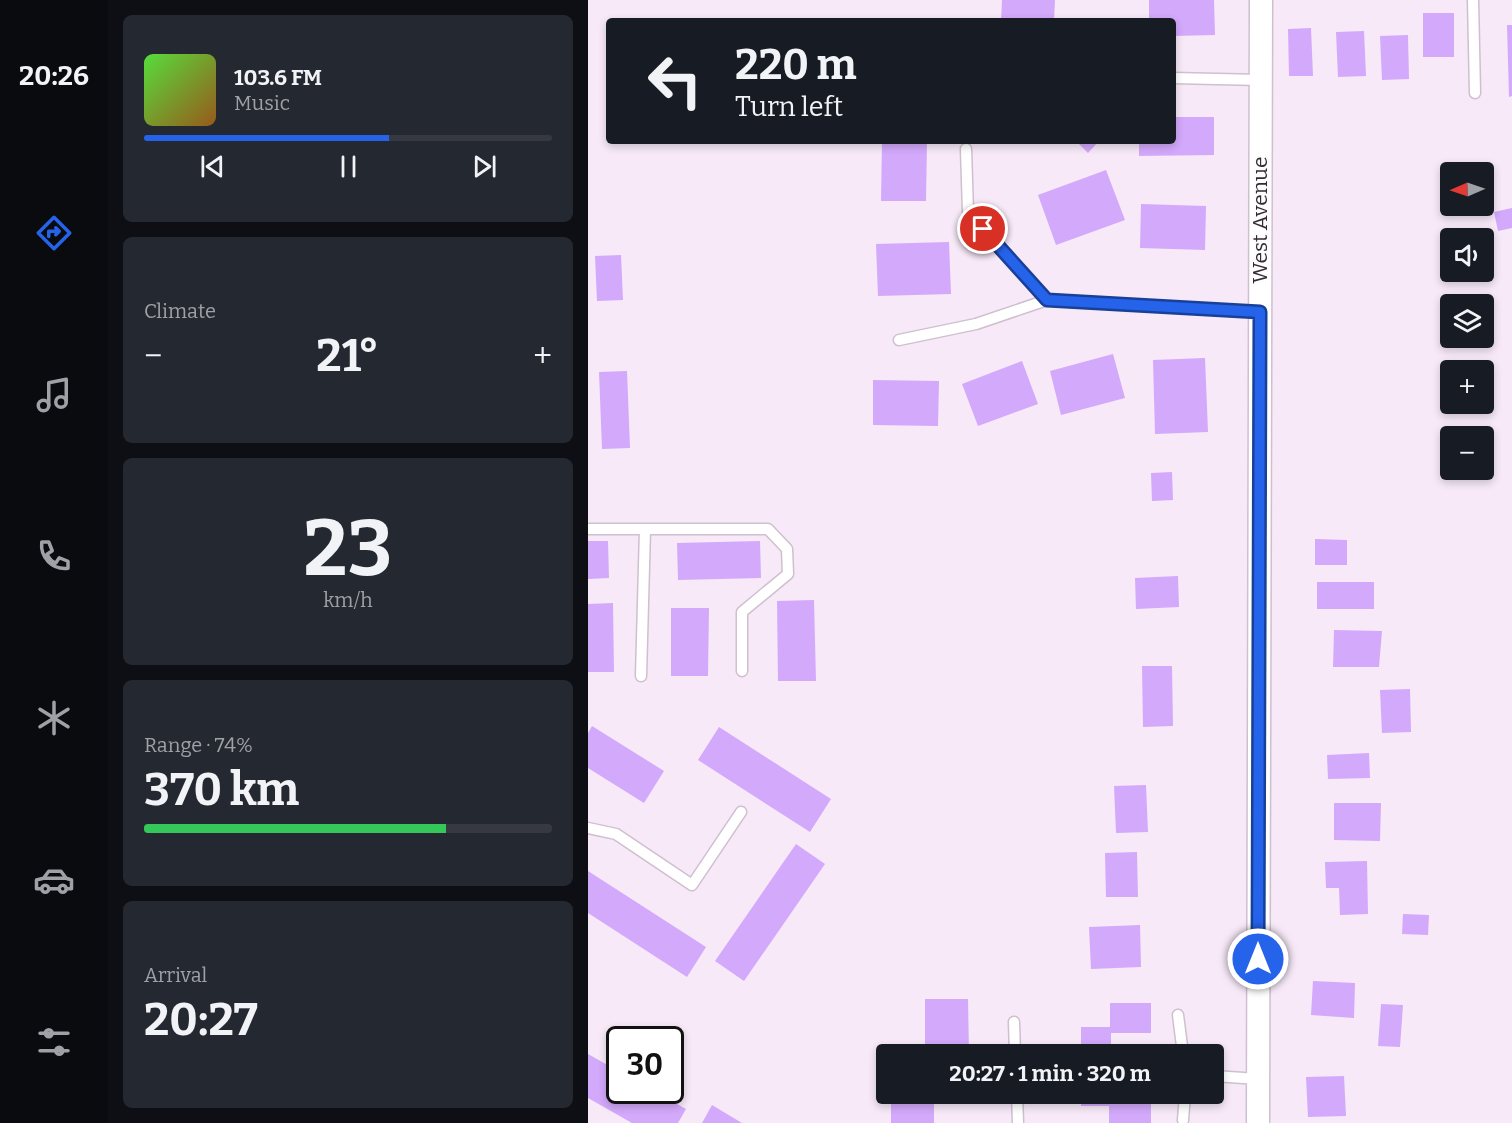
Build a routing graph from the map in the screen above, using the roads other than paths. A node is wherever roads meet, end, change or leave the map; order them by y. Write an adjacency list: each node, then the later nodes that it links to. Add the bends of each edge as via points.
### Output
1 (1261, 0): 4 (street, West Avenue)
2 (1473, 0): 5 (lane)
3 (1176, 78): 4 (lane)
4 (1261, 80): 8 (street, West Avenue)
5 (1475, 93)
6 (966, 149): 7 (lane, via 968,212)
7 (1047, 300): 8 (lane); 9 (lane, via 975,324)
8 (1260, 312): 21 (street, West Avenue)
9 (899, 340)
10 (645, 529): 11 (lane); 12 (lane, via 768,529 787,549 788,574 742,612); 13 (lane)
11 (588, 530)
12 (742, 671)
13 (641, 676)
14 (741, 812): 15 (lane, via 692,885 616,834)
15 (588, 828)
16 (1178, 1015): 19 (lane)
17 (1014, 1022): 18 (lane)
18 (1015, 1044)
19 (1182, 1044)
20 (1224, 1077): 21 (lane)
21 (1258, 1079): 26 (street, West Avenue)
22 (1017, 1104): 25 (lane)
23 (1184, 1104): 24 (lane)
24 (1183, 1120)
25 (1018, 1123)
26 (1258, 1123)

